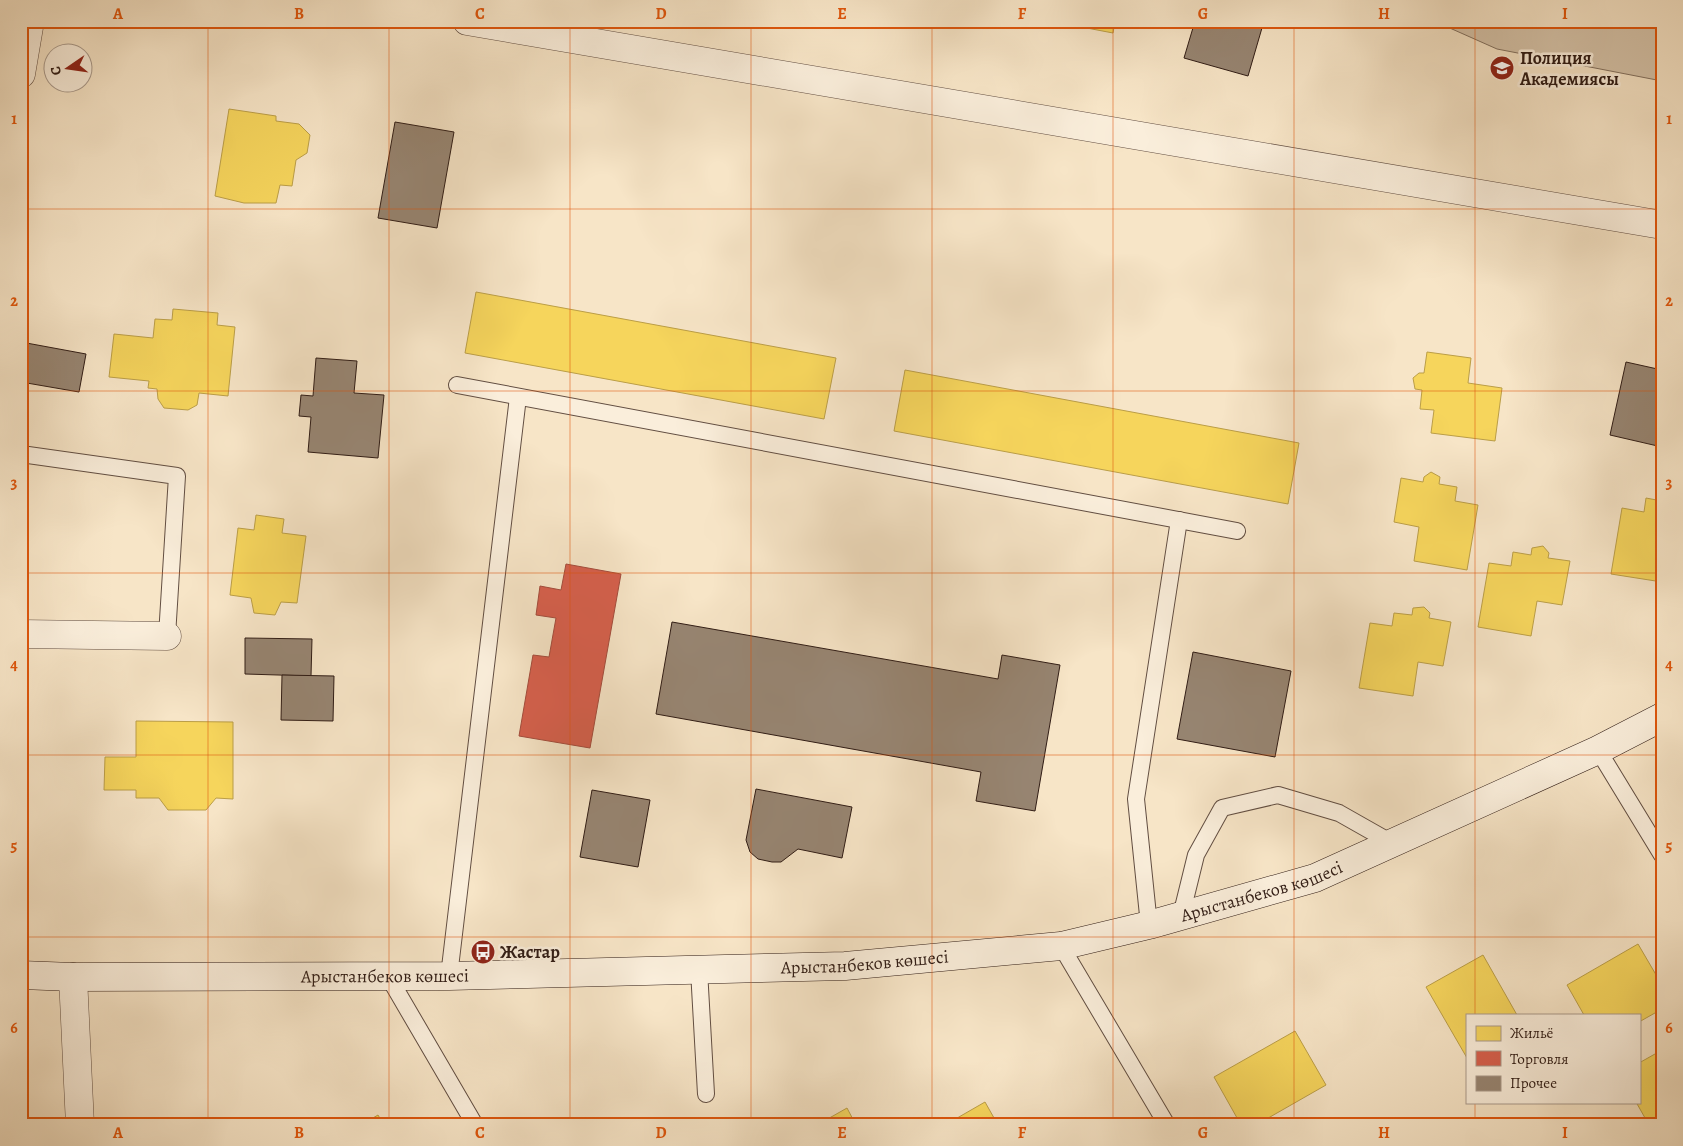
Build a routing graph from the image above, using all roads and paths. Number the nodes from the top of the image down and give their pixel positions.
1 (30, 21) edge
2 (467, 21) edge
3 (21, 74) edge
4 (1662, 225) edge
5 (457, 385) dead end
6 (518, 397) junction
7 (21, 454) edge
8 (1179, 520) junction
9 (1237, 531) dead end
10 (21, 634) edge
11 (167, 636) joint
12 (1662, 716) edge
13 (1598, 750) junction
14 (1392, 843) junction
15 (1662, 855) edge
16 (1181, 916) junction
17 (1149, 925) junction
18 (1061, 946) junction
19 (699, 970) junction
20 (21, 975) edge
21 (388, 976) junction
22 (449, 976) junction
23 (73, 977) junction
24 (706, 1094) dead end
25 (80, 1125) edge
26 (475, 1125) edge
27 (1167, 1125) edge

1 - 3 street
2 - 4 street
5 - 6 lane
6 - 8 lane
6 - 22 lane
7 - 11 lane
8 - 9 lane
8 - 17 lane
10 - 11 street
12 - 13 street, Арыстанбеков көшесі
13 - 14 street, Арыстанбеков көшесі
13 - 15 lane
14 - 16 street, Арыстанбеков көшесі
14 - 16 lane
16 - 17 street, Арыстанбеков көшесі
17 - 18 street, Арыстанбеков көшесі
18 - 19 street, Арыстанбеков көшесі
18 - 27 lane
19 - 22 street, Арыстанбеков көшесі
19 - 24 lane
20 - 23 street, Арыстанбеков көшесі
21 - 22 street, Арыстанбеков көшесі
21 - 23 street, Арыстанбеков көшесі
21 - 26 lane
23 - 25 street

